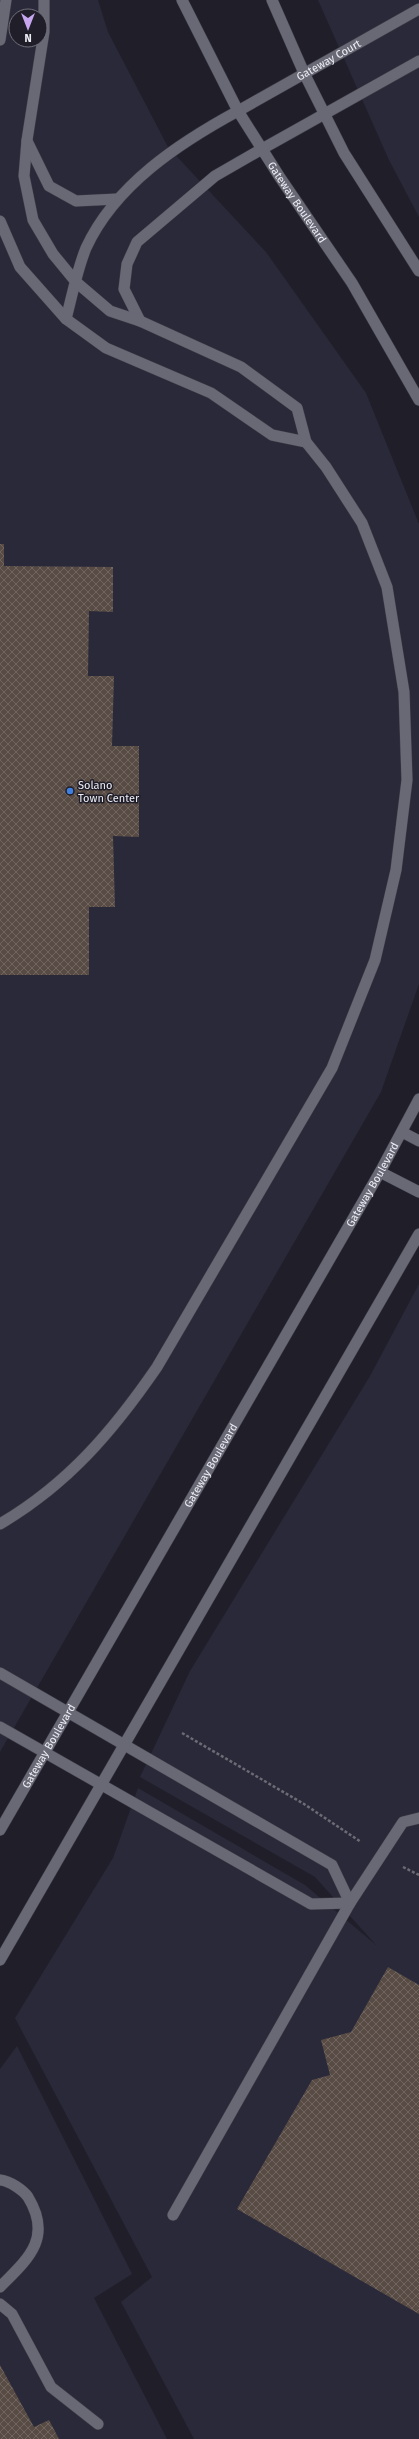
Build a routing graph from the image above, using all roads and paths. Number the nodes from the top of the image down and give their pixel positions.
1 (6, 0) edge
2 (44, 0) edge
3 (182, 0) edge
4 (272, 0) edge
5 (419, 9) edge
6 (0, 40) edge
7 (419, 61) edge
8 (304, 73) junction
9 (238, 111) junction
10 (325, 113) junction
11 (27, 140) junction
12 (262, 149) junction
13 (117, 199) junction
14 (0, 222) edge
15 (419, 271) edge
16 (76, 282) junction
17 (66, 319) junction
18 (140, 321) junction
19 (419, 400) edge
20 (306, 442) junction
21 (419, 1099) edge
22 (402, 1132) junction
23 (419, 1141) edge
24 (380, 1172) junction
25 (419, 1192) edge
26 (419, 1234) edge
27 (0, 1524) edge
28 (0, 1673) edge
29 (67, 1712) junction
30 (0, 1727) edge
31 (182, 1733) dead end
32 (125, 1746) junction
33 (45, 1752) junction
34 (102, 1785) junction
35 (419, 1818) edge
36 (0, 1830) edge
37 (381, 1854) junction
38 (419, 1875) edge
39 (350, 1903) junction
40 (0, 1960) edge
41 (0, 2180) edge
42 (173, 2215) dead end
43 (0, 2286) edge
44 (0, 2304) edge
45 (98, 2424) dead end

1 - 6 street
2 - 11 street
3 - 9 street, Gateway Boulevard
4 - 8 street
5 - 8 street, Gateway Court
7 - 10 street
8 - 9 street, Gateway Court
8 - 10 street
9 - 12 street, Gateway Boulevard
9 - 13 street, Gateway Court
10 - 12 street
10 - 15 street
11 - 13 street
11 - 16 street
12 - 18 street
12 - 19 street, Gateway Boulevard
13 - 16 street, Gateway Court
14 - 17 street
16 - 17 street, Gateway Court
16 - 18 street
17 - 20 street
18 - 20 street
20 - 27 street
21 - 22 street, Gateway Boulevard
22 - 23 street
22 - 24 street, Gateway Boulevard
24 - 25 street
24 - 29 street, Gateway Boulevard
26 - 32 street
28 - 29 street
29 - 32 street
29 - 33 street, Gateway Boulevard
30 - 33 street
31 - 37 path
32 - 34 street
32 - 39 street
33 - 34 street
33 - 36 street, Gateway Boulevard
34 - 39 street
34 - 40 street
35 - 37 street
37 - 38 path
37 - 39 street
39 - 42 street
41 - 43 street
44 - 45 street

